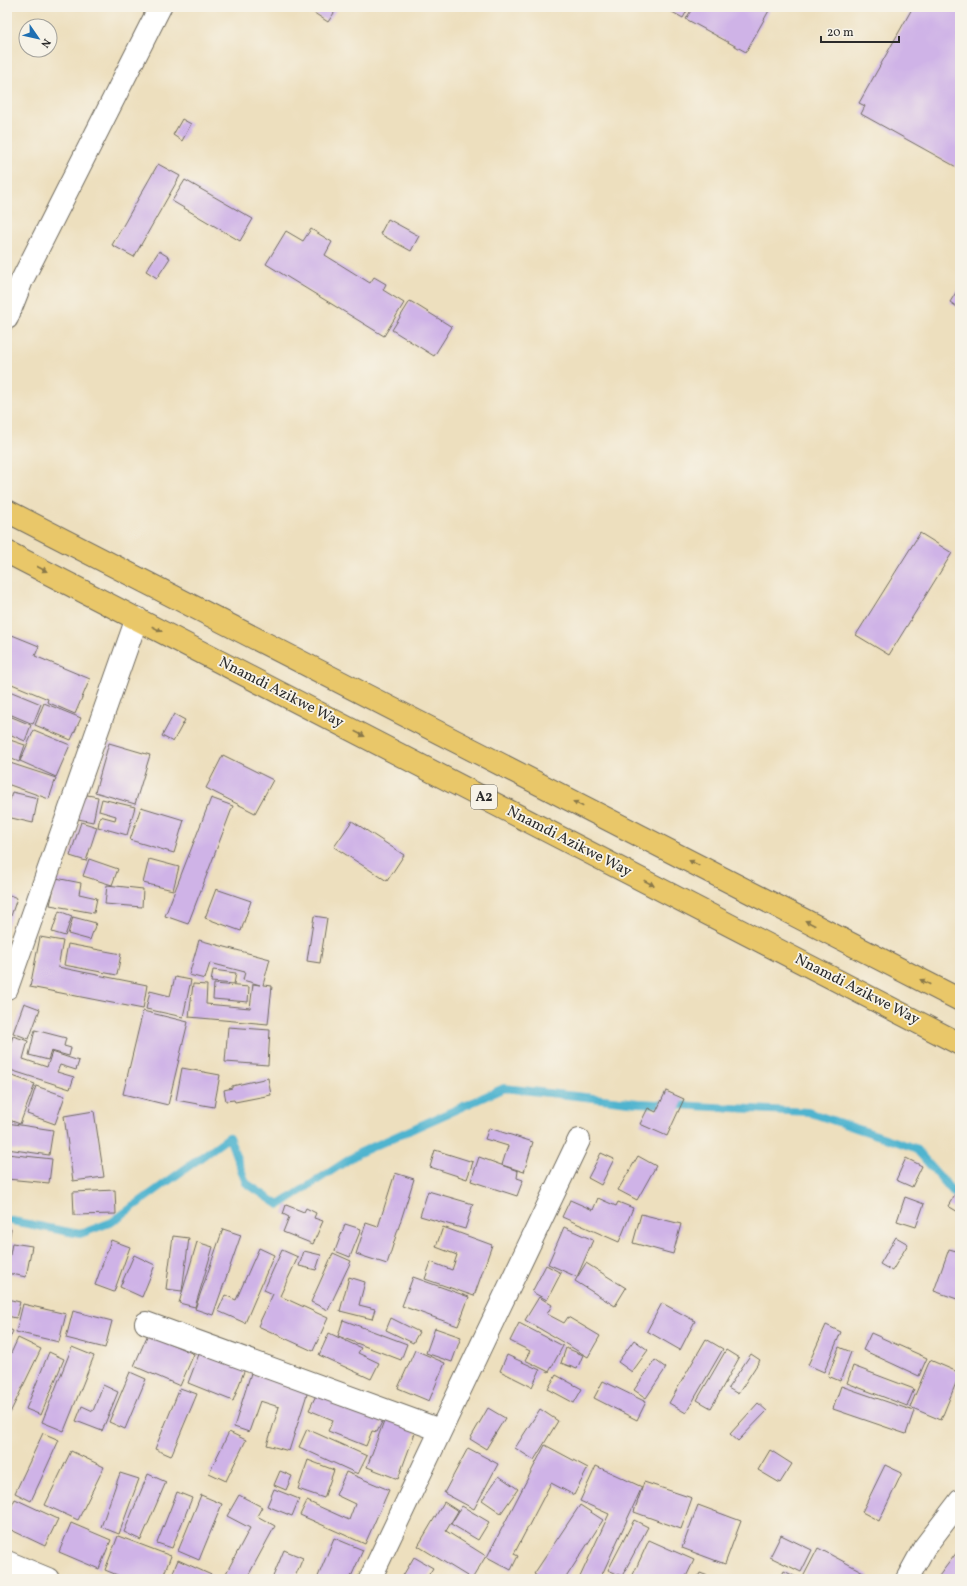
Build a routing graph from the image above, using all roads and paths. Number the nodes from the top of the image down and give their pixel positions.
1 (160, 7) edge
2 (7, 318) edge
3 (7, 510) edge
4 (7, 552) edge
5 (137, 618) junction
6 (7, 988) edge
7 (960, 1000) edge
8 (960, 1044) edge
9 (579, 1140) dead end
10 (146, 1323) dead end
11 (440, 1430) junction
12 (960, 1501) edge
13 (7, 1562) edge
14 (48, 1579) edge
15 (370, 1579) edge
16 (907, 1579) edge

1 - 2 street
7 -> 3 highway, A2
4 -> 5 highway, Nnamdi Azikwe Way / A2
5 - 6 street
5 -> 8 highway, Nnamdi Azikwe Way / A2
9 - 11 street
10 - 11 street
11 - 15 street
12 - 16 street
13 - 14 street

